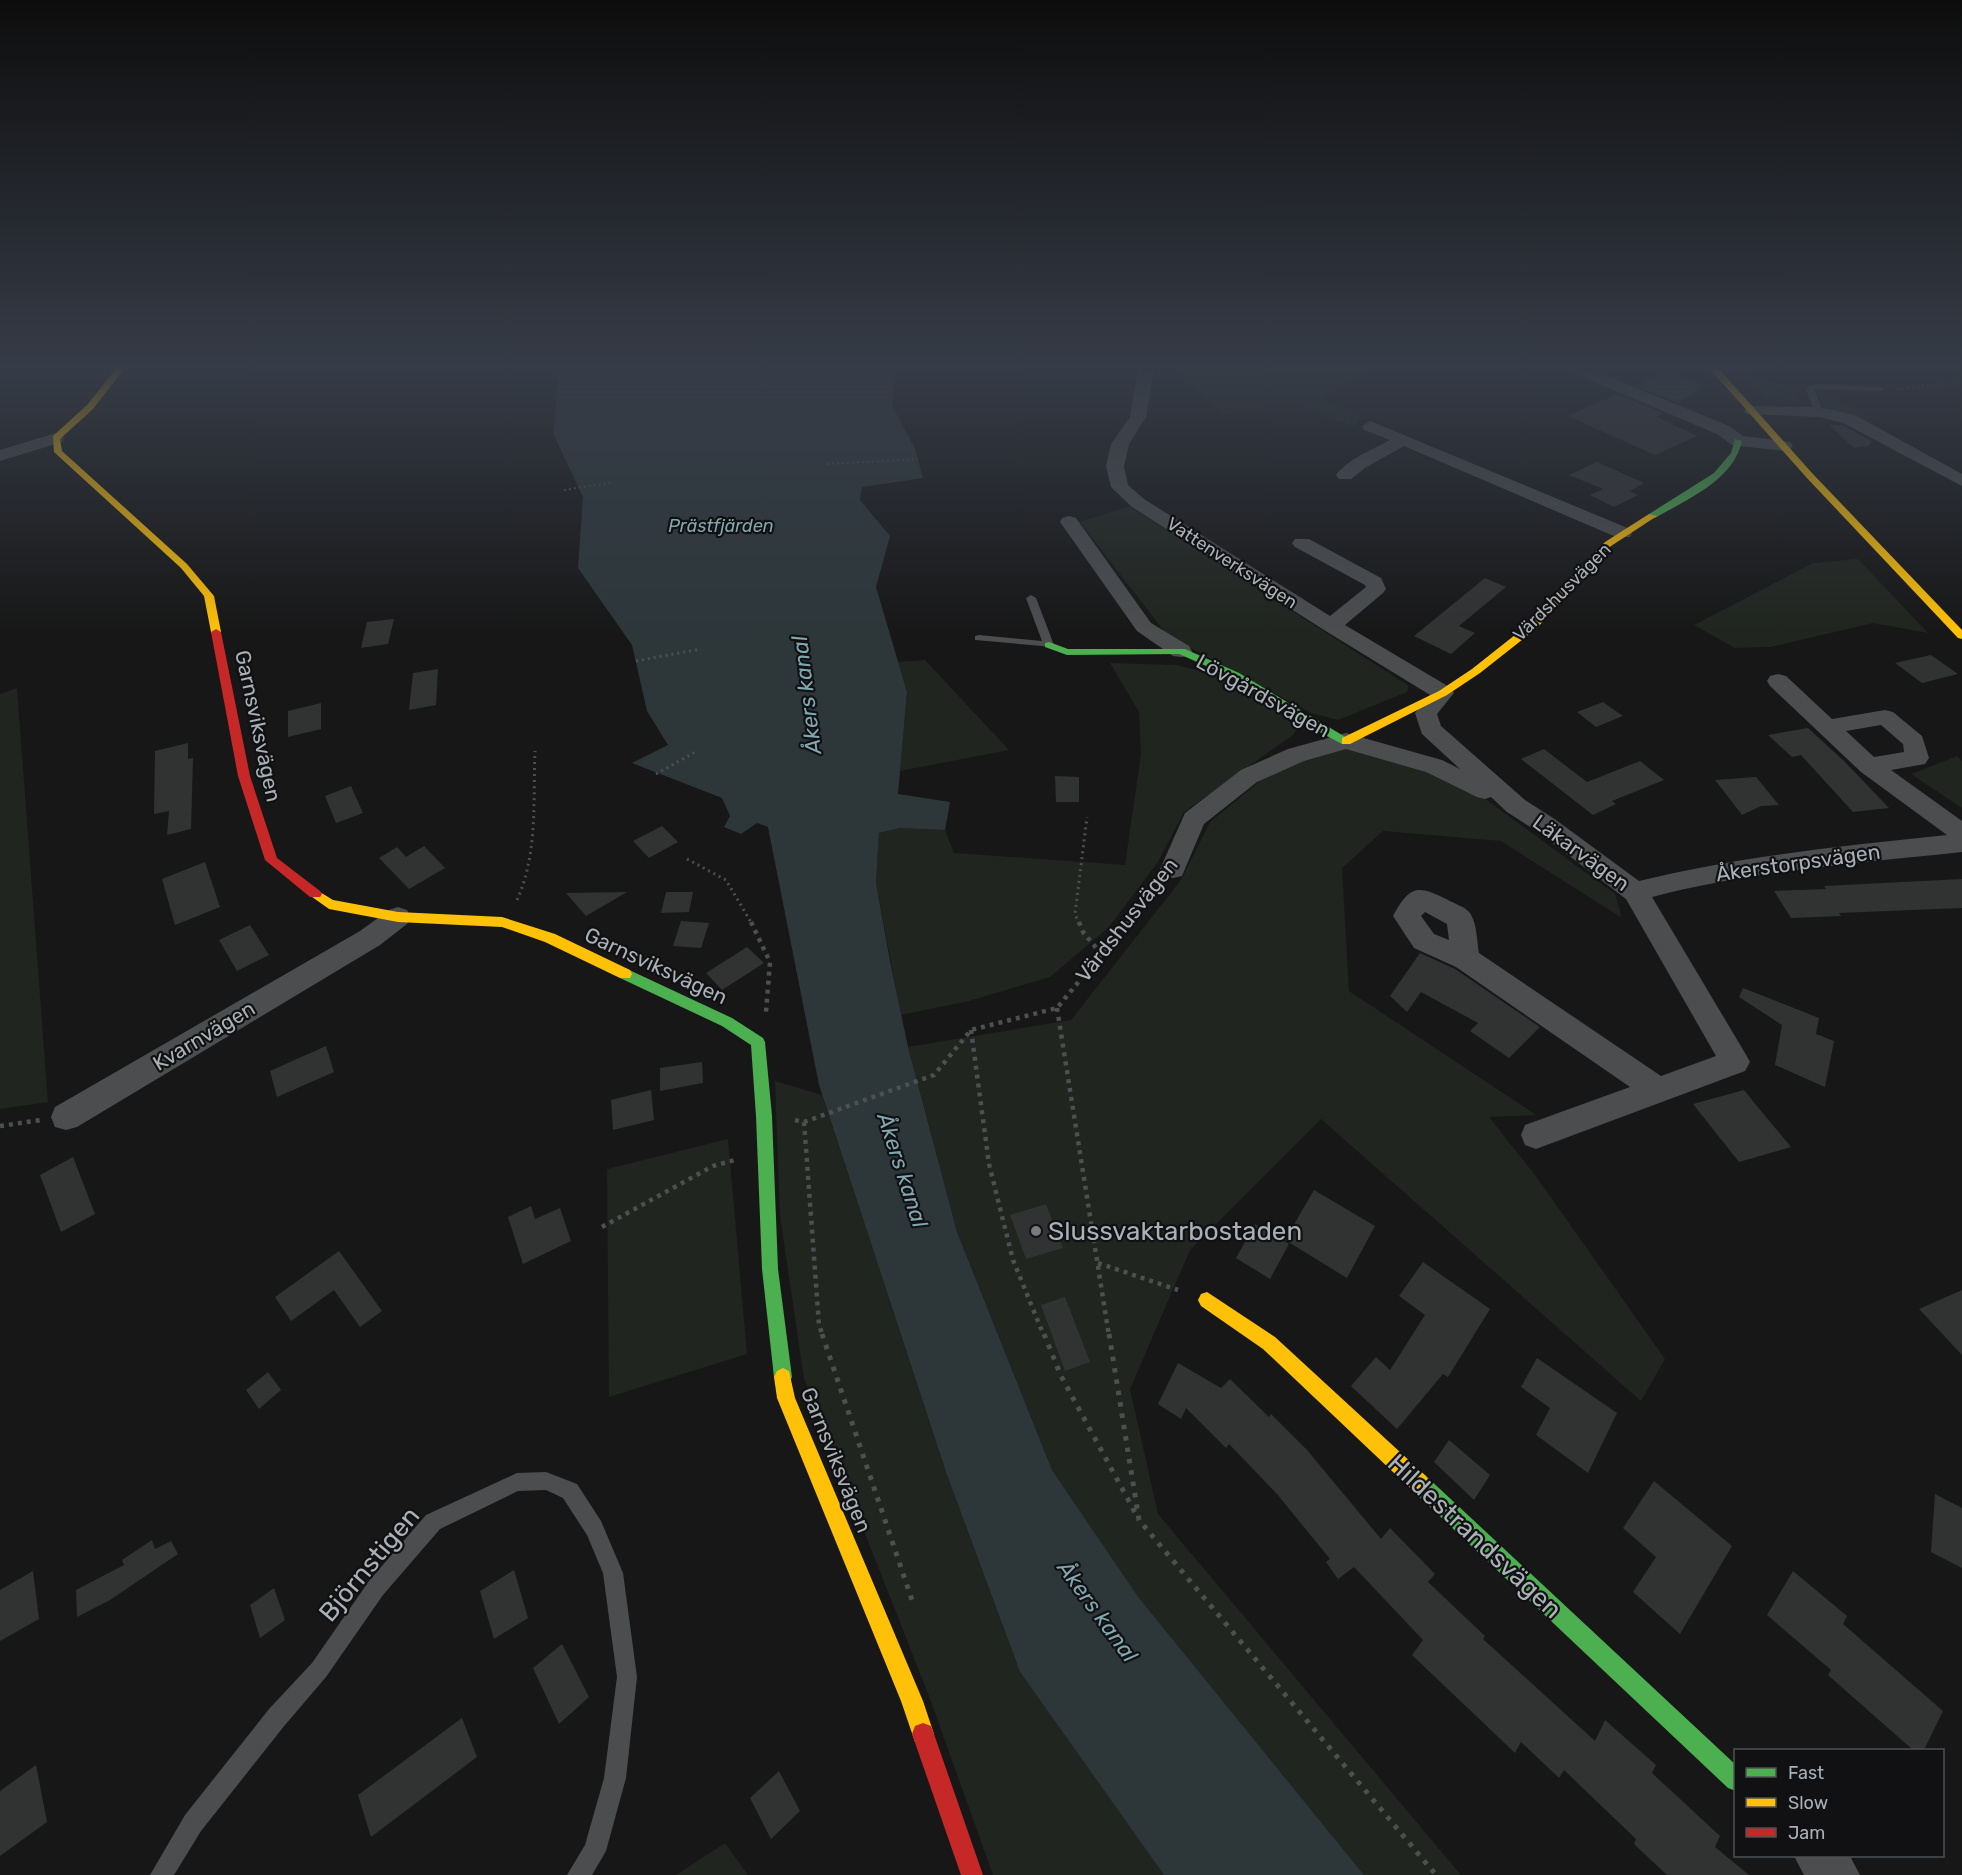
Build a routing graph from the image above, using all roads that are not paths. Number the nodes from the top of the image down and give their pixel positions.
1 (63, 456) edge
2 (1117, 456) edge
3 (1373, 456) edge
4 (1442, 456) edge
5 (1735, 456) edge
6 (1793, 456) edge
7 (1919, 456) edge
8 (1346, 475) dead end
9 (1962, 481) edge
10 (1069, 522) dead end
11 (1623, 533) junction
12 (1302, 543) dead end
13 (1031, 598) dead end
14 (1331, 626) junction
15 (1962, 636) edge
16 (979, 638) dead end
17 (1049, 645) junction
18 (1181, 651) junction
19 (1778, 681) dead end
20 (1443, 693) junction
21 (1827, 727) junction
22 (1346, 741) junction
23 (1869, 766) junction
24 (1516, 806) junction
25 (1962, 834) edge
26 (1962, 843) edge
27 (1173, 868) road end
28 (1635, 892) junction
29 (398, 917) junction
30 (1466, 959) dead end
31 (1658, 1090) junction
32 (66, 1117) road end
33 (1536, 1135) dead end
34 (1207, 1300) road end
35 (1734, 1778) edge
36 (1818, 1857) edge
37 (161, 1875) edge
38 (579, 1875) edge
39 (972, 1875) edge
40 (1838, 1875) edge

1 - 29 street, Garnsviksvägen
2 - 14 street, Vattenverksvägen
3 - 8 street
4 - 11 street, Värdshusvägen
5 - 11 street, Värdshusvägen
6 - 15 street
7 - 9 street
10 - 18 street, Lövgårdsvägen
11 - 20 street, Värdshusvägen
12 - 14 street
13 - 17 lane
14 - 20 street, Vattenverksvägen
16 - 17 lane
17 - 18 street, Lövgårdsvägen
18 - 22 street, Lövgårdsvägen
19 - 21 street
20 - 22 street, Värdshusvägen
20 - 24 street, Läkarvägen
21 - 23 street
21 - 23 street
22 - 24 street
22 - 27 street, Värdshusvägen
23 - 25 street
24 - 28 street, Läkarvägen
26 - 28 street, Åkerstorpsvägen
28 - 31 street, Läkarvägen
29 - 32 street, Kvarnvägen
29 - 39 street, Garnsviksvägen
30 - 31 street
31 - 33 street, Läkarvägen
34 - 35 street, Hildestrandsvägen
36 - 40 street
37 - 38 lane, Björnstigen

